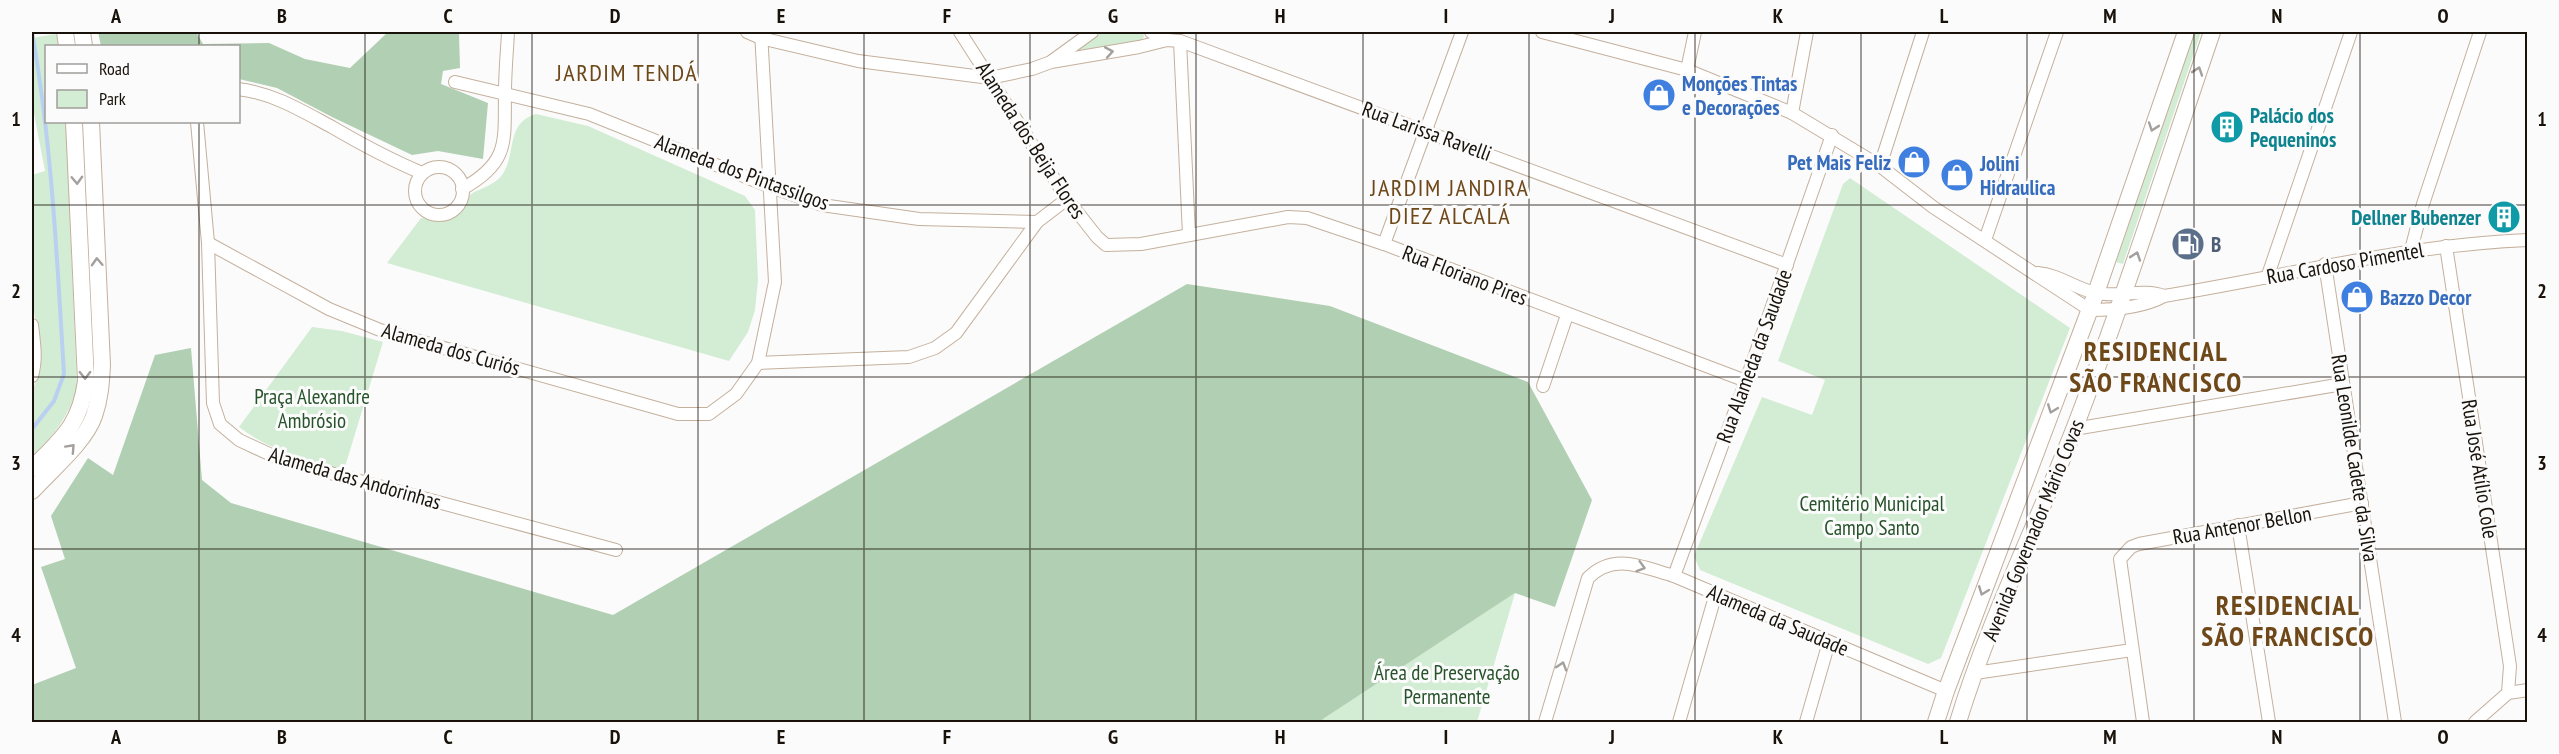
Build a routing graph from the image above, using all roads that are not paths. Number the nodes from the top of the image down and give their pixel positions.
1 (508, 32) edge
2 (747, 32) edge
3 (960, 32) edge
4 (1092, 32) edge
5 (1151, 32) edge
6 (1462, 32) edge
7 (1542, 32) edge
8 (1695, 32) edge
9 (1807, 32) edge
10 (1923, 32) edge
11 (2057, 32) edge
12 (2186, 32) edge
13 (2212, 32) edge
14 (2351, 32) edge
15 (2480, 32) edge
16 (761, 34) edge
17 (1173, 40) junction
18 (1051, 62) junction
19 (1687, 70) junction
20 (990, 78) junction
21 (455, 82) dead end
22 (240, 88) edge
23 (504, 92) junction
24 (1792, 113) junction
25 (74, 123) edge
26 (91, 123) edge
27 (197, 123) edge
28 (1425, 131) junction
29 (1832, 135) junction
30 (1880, 166) junction
31 (422, 173) junction
32 (771, 187) junction
33 (462, 189) junction
34 (1067, 199) junction
35 (1037, 222) junction
36 (1189, 235) junction
37 (1985, 240) junction
38 (2528, 240) edge
39 (208, 243) junction
40 (1106, 244) joint
41 (1384, 244) junction
42 (2446, 246) junction
43 (2411, 250) junction
44 (2325, 264) junction
45 (1787, 265) junction
46 (2034, 273) junction
47 (2267, 278) junction
48 (2096, 293) junction
49 (2123, 293) junction
50 (2164, 296) junction
51 (2090, 310) junction
52 (2119, 310) junction
53 (1567, 315) junction
54 (32, 325) edge
55 (758, 363) junction
56 (32, 376) edge
57 (1746, 381) junction
58 (2343, 384) junction
59 (1543, 386) dead end
60 (2074, 429) junction
61 (32, 469) edge
62 (32, 491) edge
63 (2362, 503) junction
64 (2238, 525) junction
65 (616, 550) dead end
66 (1674, 576) junction
67 (1716, 593) junction
68 (1829, 642) junction
69 (2132, 650) junction
70 (1975, 673) junction
71 (2528, 690) edge
72 (1946, 691) junction
73 (2508, 693) junction
74 (1545, 723) edge
75 (1679, 723) edge
76 (1806, 723) edge
77 (1936, 723) edge
78 (1958, 723) edge
79 (2143, 723) edge
80 (2269, 723) edge
81 (2395, 723) edge
82 (2475, 723) edge

1 - 23 street
2 - 16 street
3 - 20 street, Alameda dos Beija Flores
4 - 18 street
5 - 17 street, Rua Larissa Ravelli
6 - 28 street
7 - 19 street, Rua Cardoso Pimentel
8 - 19 street
9 - 24 street
10 - 30 street
11 - 37 street
12 -> 48 main road, Avenida Governador Mário Covas
49 -> 13 main road, Avenida Governador Mário Covas
14 - 47 street
15 - 43 street
16 - 20 street
16 - 32 street
18 -> 17 street
17 - 28 street, Rua Larissa Ravelli
17 - 36 street
18 - 20 street
19 - 24 street, Rua Cardoso Pimentel
20 - 34 street, Alameda dos Beija Flores
21 - 23 street, Alameda dos Pintassilgos
22 - 31 street
23 - 32 street, Alameda dos Pintassilgos
23 - 33 street
24 - 29 street, Rua Cardoso Pimentel
25 -> 61 main road
62 -> 26 main road
27 - 39 street, Alameda das Andorinhas
28 - 41 street
28 - 45 street, Rua Larissa Ravelli
29 - 30 street, Rua Cardoso Pimentel
29 - 45 street, Rua Alameda da Saudade
30 - 37 street, Rua Cardoso Pimentel
31 - 33 street
31 - 33 street
32 - 35 street, Alameda dos Pintassilgos
32 - 55 street
34 - 35 street
34 - 40 street, Alameda dos Beija Flores
35 - 55 street
36 - 40 street, Rua Floriano Pires
36 - 41 street, Rua Floriano Pires
37 - 46 street, Rua Cardoso Pimentel
38 - 42 street, Rua Cardoso Pimentel
39 - 55 street, Alameda dos Curiós
39 - 65 street, Alameda das Andorinhas
41 - 53 street, Rua Floriano Pires
42 - 43 street, Rua Cardoso Pimentel
42 - 73 street, Rua José Atílio Cole
43 - 44 street, Rua Cardoso Pimentel
44 - 47 street, Rua Cardoso Pimentel
44 - 58 street, Rua Leonilde Cadete da Silva
45 - 57 street, Rua Alameda da Saudade
46 - 48 street, Rua Cardoso Pimentel
46 - 51 street, Rua Cardoso Pimentel
47 - 50 street, Rua Cardoso Pimentel
48 - 49 street, Rua Cardoso Pimentel
48 - 51 main road, Avenida Governador Mário Covas
49 - 50 street, Rua Cardoso Pimentel
49 - 52 main road, Avenida Governador Mário Covas
50 - 52 street, Rua Cardoso Pimentel
51 - 52 street, Rua Cardoso Pimentel
51 -> 72 main road, Avenida Governador Mário Covas
52 - 60 main road, Avenida Governador Mário Covas
53 - 57 street, Rua Floriano Pires
53 - 59 street
54 - 56 street
57 - 66 street, Rua Alameda da Saudade
58 - 60 street
58 - 63 street, Rua Leonilde Cadete da Silva
60 - 70 main road, Avenida Governador Mário Covas
63 - 64 street, Rua Antenor Bellon
63 - 81 street, Rua Leonilde Cadete da Silva
64 - 69 street, Rua Antenor Bellon
64 - 80 street
66 - 67 street, Alameda da Saudade
74 -> 66 street, Alameda da Saudade
67 - 68 street, Alameda da Saudade
67 - 75 street
68 - 72 street, Alameda da Saudade
68 - 76 street
69 - 70 street
69 - 79 street
70 - 78 main road, Avenida Governador Mário Covas
71 - 73 street
72 - 77 main road, Avenida Governador Mário Covas
73 - 82 street

